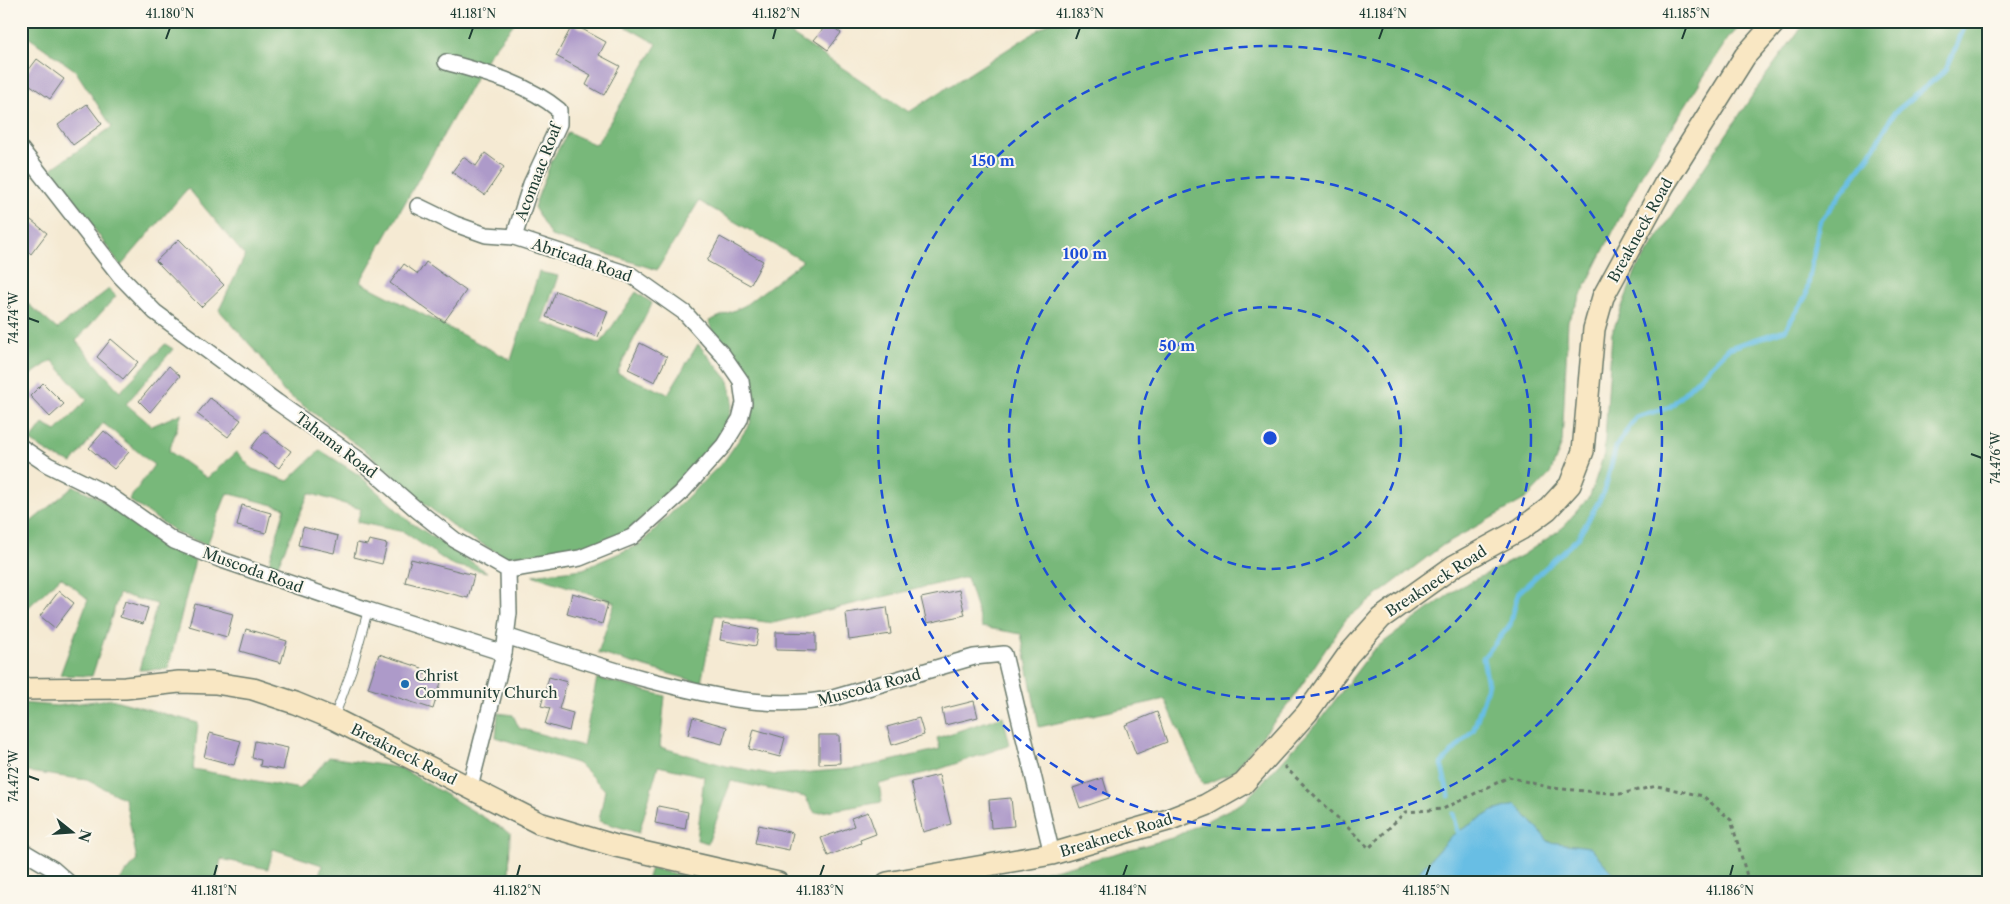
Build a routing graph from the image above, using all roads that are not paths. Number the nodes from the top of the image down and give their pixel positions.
1 (1776, 21) edge
2 (446, 62) dead end
3 (21, 149) edge
4 (418, 206) dead end
5 (514, 237) junction
6 (21, 447) edge
7 (508, 570) junction
8 (368, 610) junction
9 (506, 636) junction
10 (504, 654) junction
11 (21, 689) edge
12 (334, 719) junction
13 (470, 787) junction
14 (21, 850) edge
15 (1052, 854) junction
16 (770, 882) edge
17 (69, 883) edge
18 (887, 883) edge

1 - 15 street, Breakneck Road
2 - 5 street, Acomaac Roaf
3 - 7 street, Tahama Road
4 - 5 street, Abricada Road
5 - 7 street, Abricada Road
6 - 8 street, Muscoda Road
7 - 9 street
8 - 10 street, Muscoda Road
8 - 12 lane
9 - 10 street
9 - 15 street, Muscoda Road
10 - 13 street
11 - 12 street, Breakneck Road
12 - 13 street, Breakneck Road
13 - 16 street, Breakneck Road
14 - 17 street
15 - 18 street, Breakneck Road

